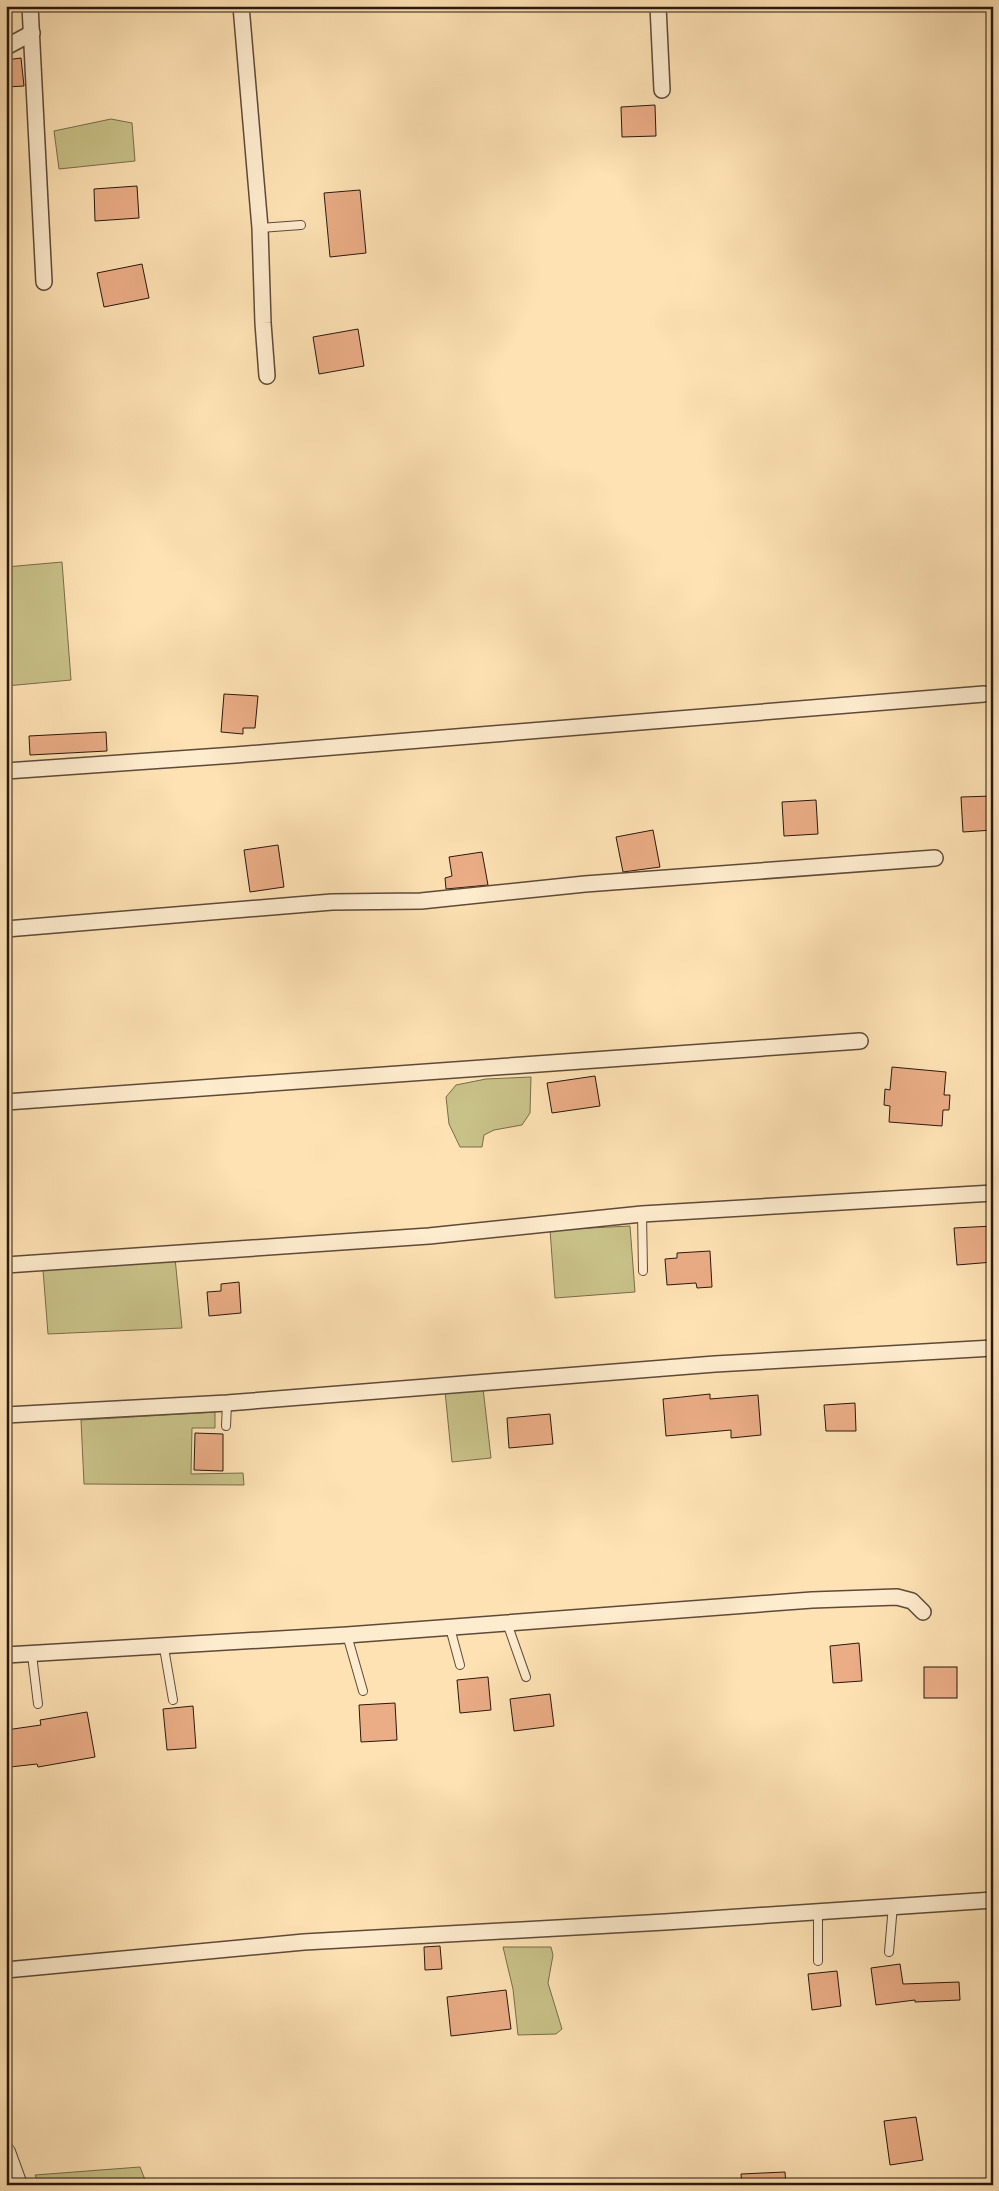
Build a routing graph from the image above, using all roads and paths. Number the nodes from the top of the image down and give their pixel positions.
1 (30, 6) edge
2 (241, 6) edge
3 (658, 6) edge
4 (32, 33) junction
5 (6, 47) edge
6 (662, 90) dead end
7 (301, 225) dead end
8 (260, 228) junction
9 (44, 282) dead end
10 (267, 376) dead end
11 (984, 694) dead end
12 (6, 770) edge
13 (935, 858) dead end
14 (6, 929) edge
15 (860, 1042) dead end
16 (6, 1102) edge
17 (993, 1193) edge
18 (642, 1214) junction
19 (6, 1265) edge
20 (643, 1271) dead end
21 (993, 1348) edge
22 (227, 1403) junction
23 (6, 1415) edge
24 (226, 1426) dead end
25 (924, 1612) dead end
26 (507, 1623) junction
27 (450, 1628) junction
28 (347, 1635) junction
29 (164, 1648) junction
30 (6, 1655) edge
31 (32, 1655) junction
32 (460, 1666) dead end
33 (526, 1678) dead end
34 (363, 1691) dead end
35 (173, 1700) dead end
36 (38, 1704) dead end
37 (993, 1900) edge
38 (893, 1905) junction
39 (818, 1910) junction
40 (889, 1952) dead end
41 (818, 1961) dead end
42 (6, 1970) edge
43 (6, 2152) edge
44 (18, 2185) edge

1 - 4 street
2 - 8 street
3 - 6 street
4 - 5 street
4 - 9 street
7 - 8 lane
8 - 10 street
11 - 12 street
13 - 14 street
15 - 16 street
17 - 18 street
18 - 19 street
18 - 20 lane
21 - 22 street
22 - 23 street
22 - 24 lane
25 - 26 street
26 - 27 street
26 - 33 lane
27 - 28 street
27 - 32 lane
28 - 29 street
28 - 34 lane
29 - 31 street
29 - 35 lane
30 - 31 street
31 - 36 lane
37 - 38 street
38 - 39 street
38 - 40 lane
39 - 41 lane
39 - 42 street
43 - 44 street

